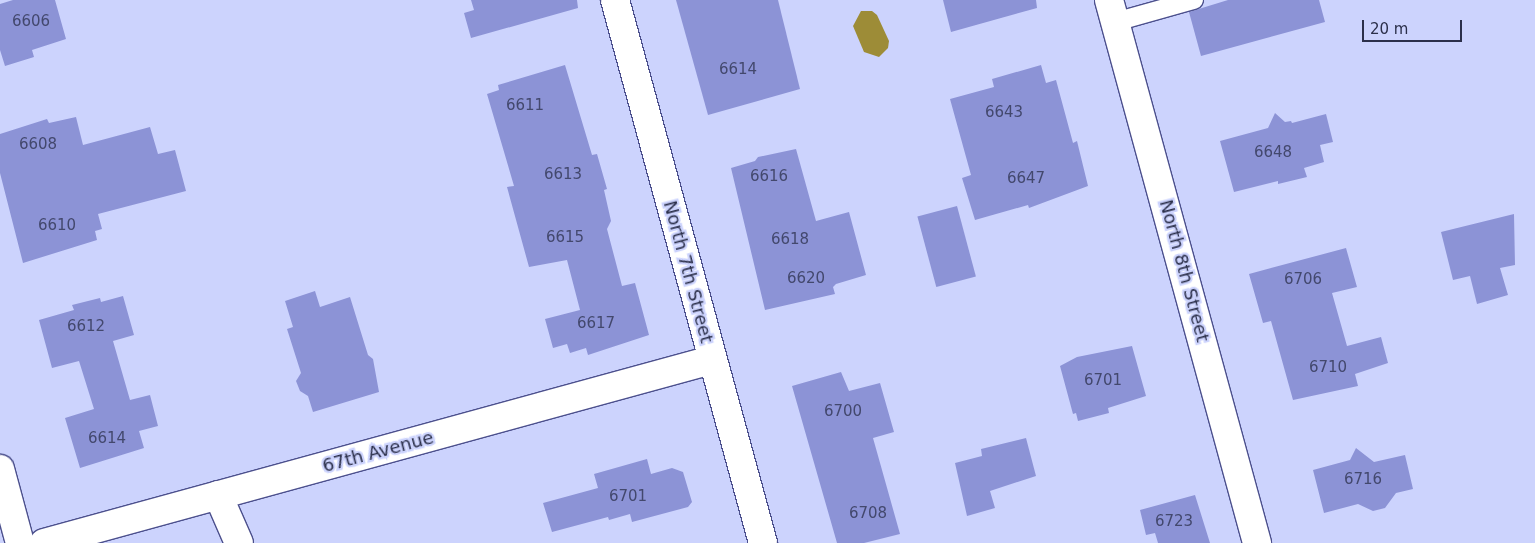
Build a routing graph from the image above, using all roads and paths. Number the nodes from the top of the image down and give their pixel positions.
1 (614, 0) edge
2 (1194, 0) edge
3 (1112, 11) edge
4 (711, 360) junction
5 (0, 469) edge
6 (218, 496) junction
7 (20, 543) edge
8 (44, 543) edge
9 (240, 543) edge
10 (763, 543) edge
11 (1257, 543) edge

1 - 4 street, North 7th Street
2 - 3 lane
3 - 11 street, North 8th Street
4 - 6 street, 67th Avenue
4 - 10 street, North 7th Street
5 - 7 street
6 - 8 street, 67th Avenue
6 - 9 street

